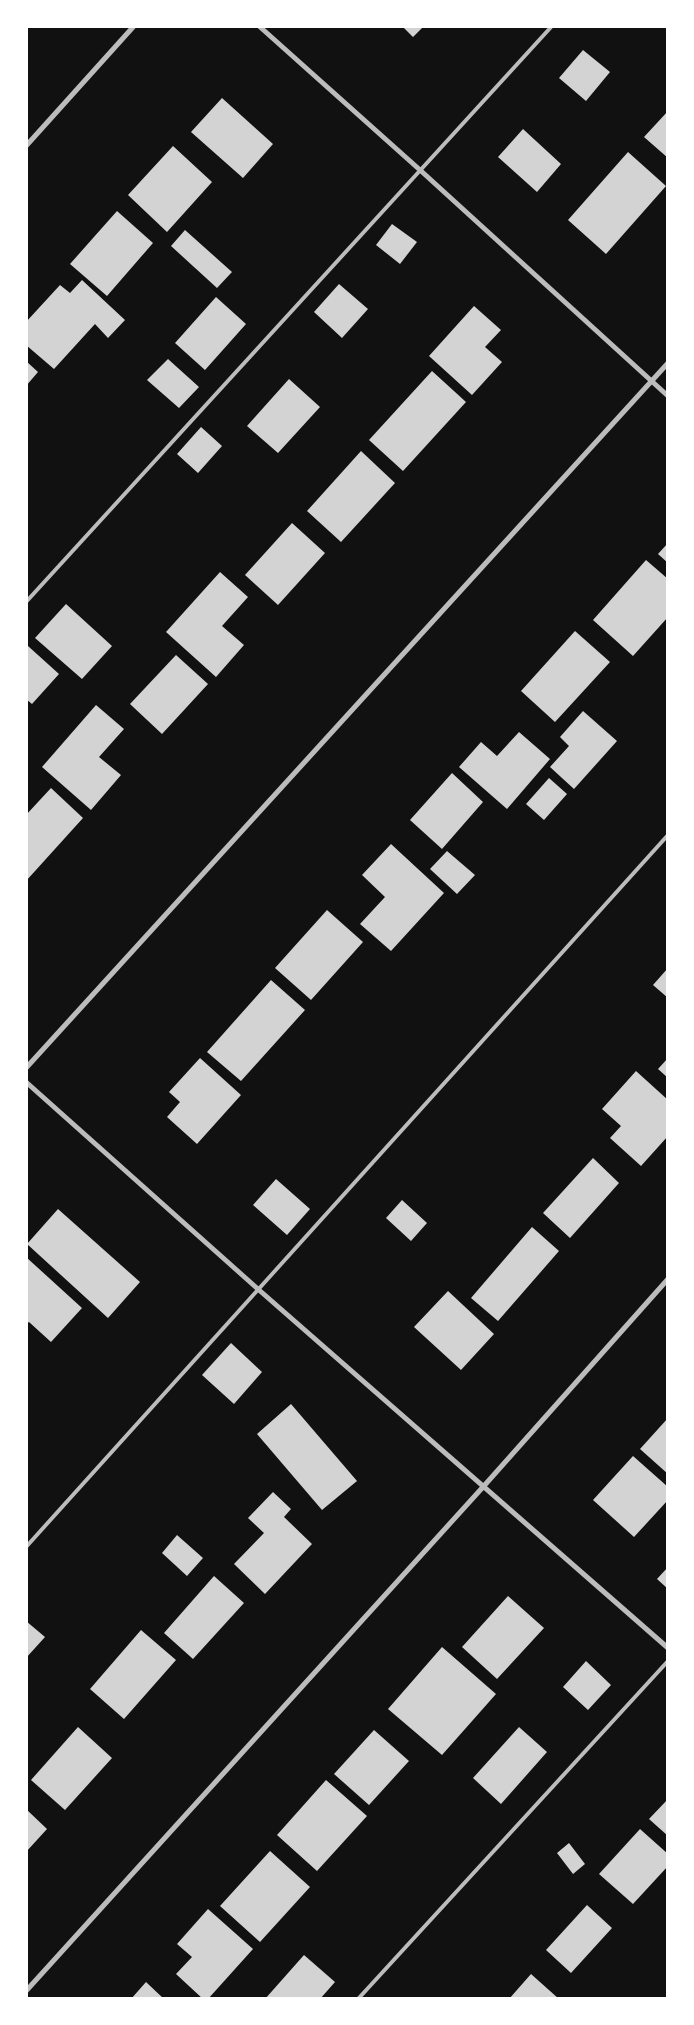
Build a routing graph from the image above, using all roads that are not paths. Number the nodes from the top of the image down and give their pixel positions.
1 (134, 26) edge
2 (260, 26) edge
3 (552, 26) edge
4 (26, 146) edge
5 (420, 170) junction
6 (668, 363) edge
7 (652, 381) junction
8 (668, 396) edge
9 (26, 602) edge
10 (668, 835) edge
11 (26, 1068) edge
12 (26, 1082) edge
13 (668, 1280) edge
14 (259, 1290) junction
15 (483, 1487) junction
16 (26, 1547) edge
17 (668, 1648) edge
18 (668, 1661) edge
19 (26, 1991) edge
20 (358, 1999) edge

1 - 4 street
2 - 5 street
3 - 5 lane
5 - 7 street
5 - 9 lane
6 - 7 street
7 - 8 street
7 - 11 street
10 - 14 lane
12 - 14 street
13 - 15 street
14 - 15 street
14 - 16 lane
15 - 17 street
15 - 19 street
18 - 20 lane

